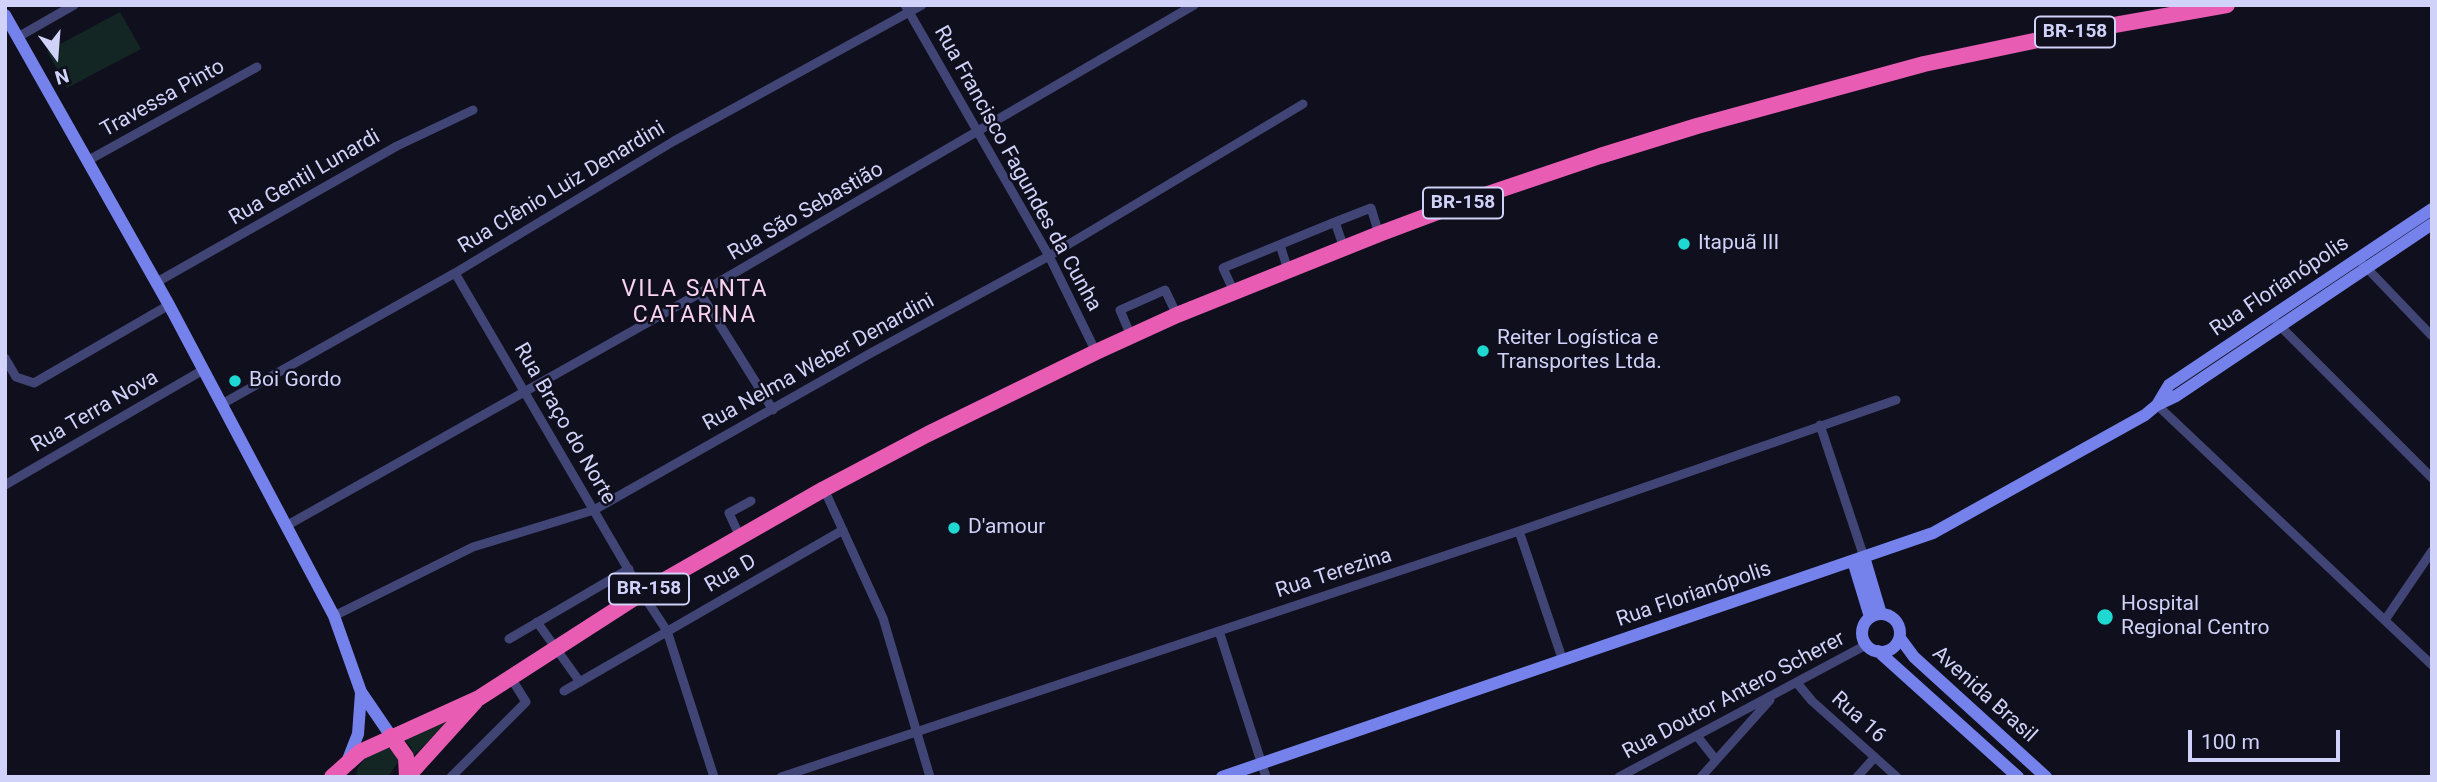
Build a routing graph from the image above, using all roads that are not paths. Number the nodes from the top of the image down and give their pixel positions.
1 (74, 5) edge
2 (922, 5) edge
3 (1195, 5) edge
4 (2227, 5) edge
5 (908, 9) edge
6 (5, 15) edge
7 (18, 37) junction
8 (257, 67) dead end
9 (1303, 104) dead end
10 (473, 110) dead end
11 (978, 132) junction
12 (86, 161) junction
13 (2432, 209) edge
14 (1335, 222) junction
15 (2432, 224) edge
16 (1379, 234) junction
17 (1280, 244) junction
18 (1344, 248) junction
19 (1049, 256) junction
20 (2362, 263) junction
21 (1288, 270) junction
22 (455, 273) junction
23 (157, 282) junction
24 (1234, 292) junction
25 (700, 293) junction
26 (169, 305) junction
27 (1177, 315) junction
28 (2276, 321) junction
29 (1131, 336) junction
30 (2432, 336) edge
31 (1096, 352) junction
32 (5, 358) edge
33 (203, 370) junction
34 (524, 391) junction
35 (1896, 400) dead end
36 (222, 404) junction
37 (2157, 405) junction
38 (773, 410) junction
39 (1820, 425) junction
40 (2432, 478) edge
41 (5, 485) edge
42 (824, 489) junction
43 (751, 501) dead end
44 (594, 510) junction
45 (286, 526) junction
46 (843, 530) junction
47 (1519, 531) junction
48 (740, 537) junction
49 (2432, 551) edge
50 (1859, 559) junction
51 (629, 569) junction
52 (642, 593) junction
53 (1876, 615) junction
54 (334, 616) junction
55 (2385, 620) junction
56 (537, 622) junction
57 (667, 631) junction
58 (1219, 631) junction
59 (1900, 638) junction
60 (509, 639) dead end
61 (1872, 648) junction
62 (556, 649) junction
63 (1563, 661) junction
64 (2432, 665) edge
65 (511, 678) junction
66 (580, 682) junction
67 (1797, 683) junction
68 (564, 691) dead end
69 (361, 692) junction
70 (1774, 696) junction
71 (479, 698) junction
72 (916, 732) junction
73 (391, 736) junction
74 (1697, 736) junction
75 (1875, 757) junction
76 (1716, 760) junction
77 (1262, 764) junction
78 (347, 769) edge
79 (2015, 776) edge
80 (332, 777) edge
81 (407, 777) edge
82 (451, 777) edge
83 (715, 777) edge
84 (781, 777) edge
85 (930, 777) edge
86 (1222, 777) edge
87 (1266, 777) edge
88 (1619, 777) edge
89 (1701, 777) edge
90 (1857, 777) edge
91 (1897, 777) edge
92 (2046, 777) edge

1 - 7 street
2 - 5 street, Rua Clênio Luiz Denardini
3 - 11 street, Rua São Sebastião
4 - 16 highway, BR-158
5 - 11 street, Rua Francisco Fagundes da Cunha
5 - 22 street, Rua Clênio Luiz Denardini
6 - 7 street
7 - 12 street
8 - 12 street, Travessa Pinto
9 - 19 street, Rua Nelma Weber Denardini
10 - 23 street, Rua Gentil Lunardi
11 - 19 street, Rua Francisco Fagundes da Cunha
11 - 25 street, Rua São Sebastião
12 - 23 street
13 - 20 street, Rua Florianópolis
14 - 16 street
14 - 17 street
14 - 18 street
15 - 20 street, Rua Florianópolis
16 - 18 highway, BR-158
17 - 21 street
17 - 24 street
18 - 21 highway, BR-158
19 - 31 street, Rua Francisco Fagundes da Cunha
19 - 38 street, Rua Nelma Weber Denardini
20 - 28 street, Rua Florianópolis
20 - 30 street
21 - 24 highway, BR-158
22 - 34 street, Rua Braço do Norte
22 - 36 street, Rua Clênio Luiz Denardini
23 - 26 street
24 - 27 highway, BR-158
25 - 34 street, Rua São Sebastião
25 - 38 street
26 - 32 street
26 - 33 street
27 - 29 highway, BR-158
27 - 29 street
28 - 37 street, Rua Florianópolis
28 - 40 street
29 - 31 highway, BR-158
31 - 42 highway, BR-158
33 - 36 street
33 - 41 street, Rua Terra Nova
34 - 44 street, Rua Braço do Norte
34 - 45 street, Rua São Sebastião
35 - 39 street, Rua Terezina
36 - 45 street
37 - 50 street, Rua Florianópolis
37 - 55 street
38 - 44 street, Rua Nelma Weber Denardini
39 - 47 street, Rua Terezina
39 - 50 street
42 - 46 street
42 - 48 highway, BR-158
43 - 48 street
44 - 51 street, Rua Braço do Norte
44 - 54 street, Rua Nelma Weber Denardini
45 - 54 street
46 - 57 street, Rua D
46 - 72 street
47 - 58 street, Rua Terezina
47 - 63 street
48 - 52 highway, BR-158
49 - 55 street
50 - 53 street, Avenida Brasil
50 - 63 street, Rua Florianópolis
51 - 52 street, Rua Braço do Norte
51 - 56 street
52 - 57 street, Rua Braço do Norte
52 - 62 highway, BR-158
53 - 59 street, Avenida Brasil
53 - 61 street, Avenida Brasil
54 - 69 street
55 - 64 street
56 - 60 street
56 - 62 street
57 - 66 street, Rua D
57 - 83 street, Rua Braço do Norte
58 - 72 street, Rua Terezina
58 - 77 street
59 - 61 street
59 - 92 street, Avenida Brasil
61 - 67 street, Rua Doutor Antero Scherer
61 - 79 street, Avenida Brasil
62 - 65 highway, BR-158
62 - 66 street
63 - 77 street, Rua Florianópolis
65 - 71 highway, BR-158
65 - 82 street
66 - 68 street, Rua D
67 - 70 street, Rua Doutor Antero Scherer
67 - 75 street, Rua 16
69 - 73 street
69 - 78 street
70 - 74 street, Rua Doutor Antero Scherer
70 - 76 street
71 - 73 highway, BR-158
71 - 81 highway, BR-158
72 - 84 street, Rua Terezina
72 - 85 street
73 - 78 highway, BR-158
73 - 81 highway
74 - 76 street
74 - 88 street, Rua Doutor Antero Scherer
75 - 90 street
75 - 91 street, Rua 16
76 - 89 street
77 - 86 street, Rua Florianópolis
77 - 87 street
78 - 80 highway, BR-158

